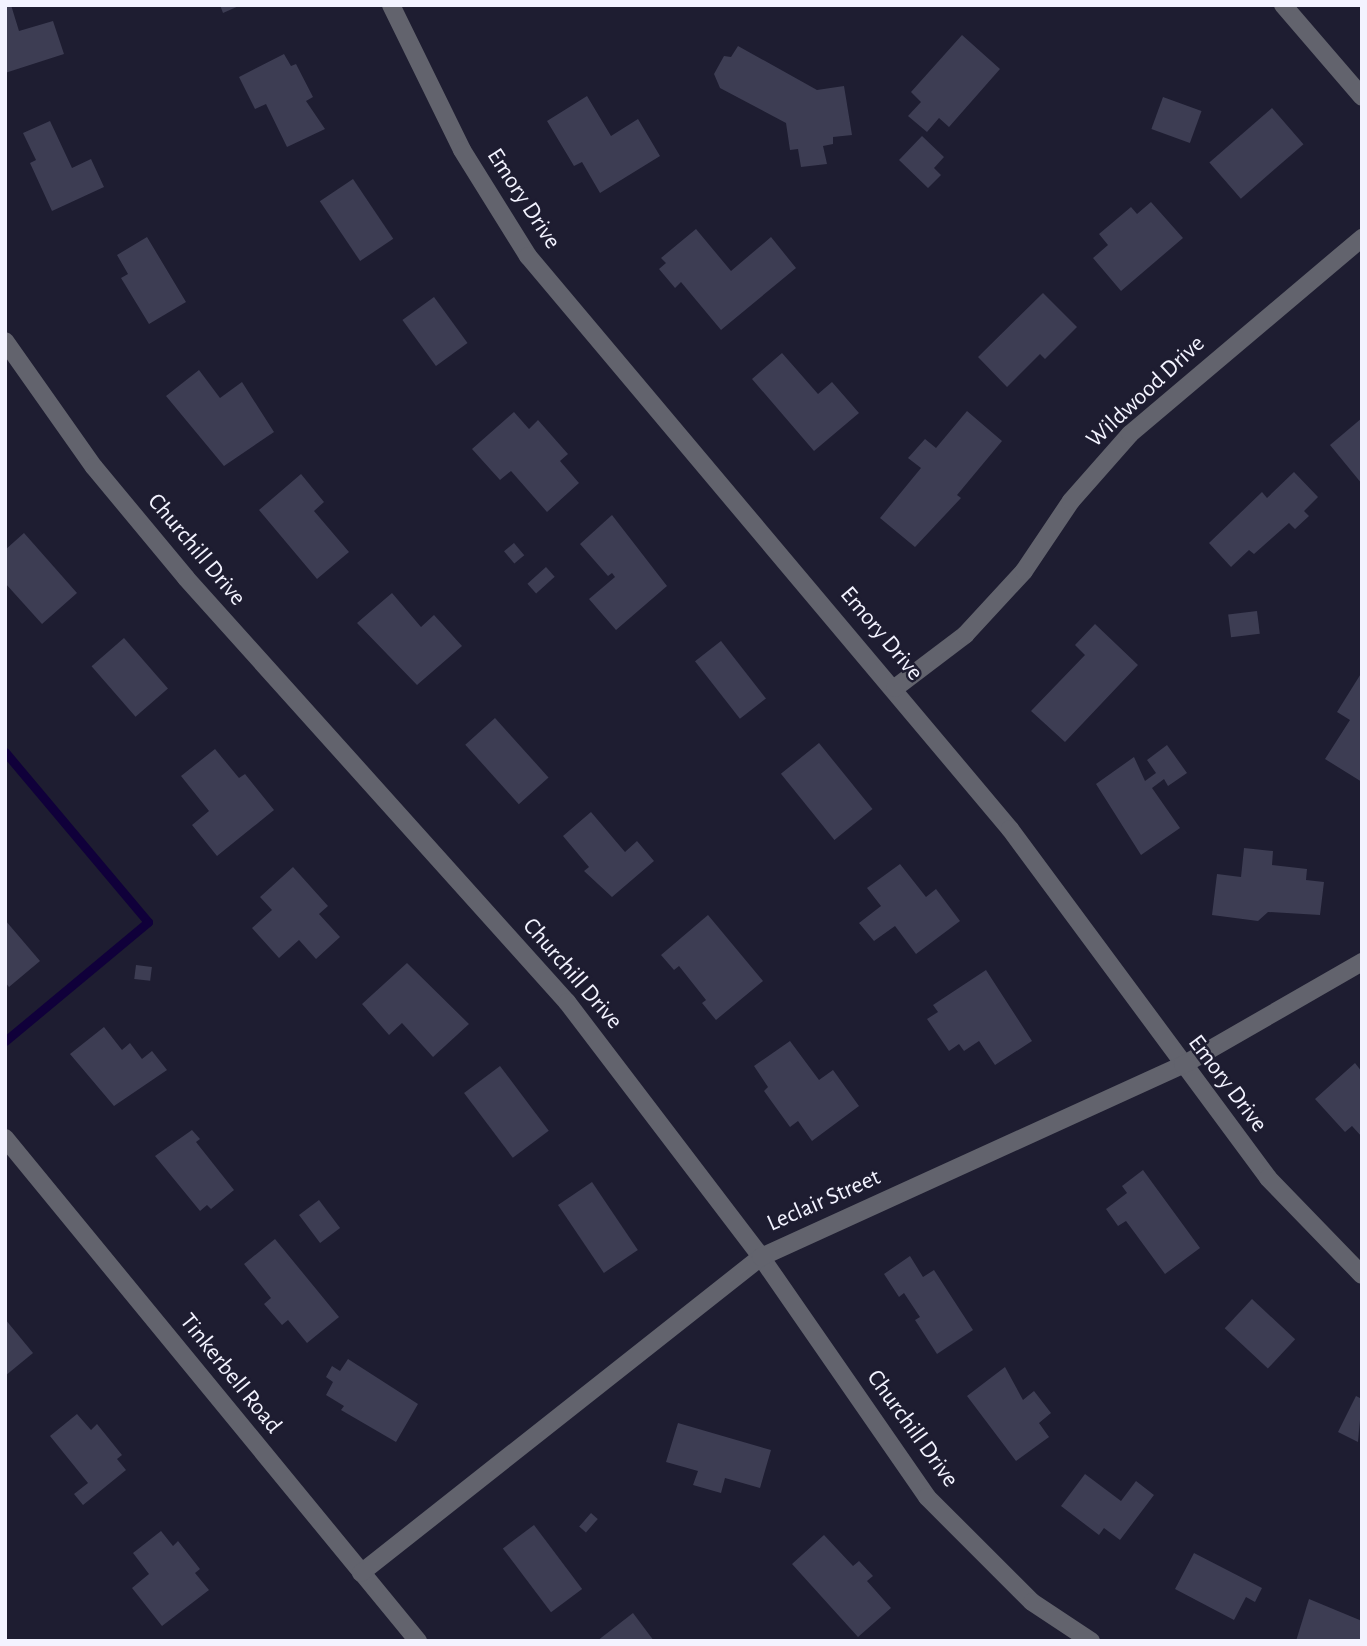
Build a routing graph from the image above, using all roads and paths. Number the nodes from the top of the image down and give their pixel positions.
1 (391, 5) edge
2 (1283, 5) edge
3 (1362, 97) edge
4 (1362, 238) edge
5 (5, 341) edge
6 (895, 688) junction
7 (1362, 962) edge
8 (1182, 1065) junction
9 (5, 1138) edge
10 (761, 1257) junction
11 (1362, 1275) edge
12 (361, 1573) junction
13 (418, 1641) edge
14 (1091, 1641) edge

1 - 6 street, Emory Drive
2 - 3 street
4 - 6 street, Wildwood Drive
5 - 10 street, Churchill Drive
6 - 8 street, Emory Drive
7 - 8 street, Leclair Street
8 - 10 street, Leclair Street
8 - 11 street, Emory Drive
9 - 12 street, Tinkerbell Road
10 - 12 street, Leclair Street
10 - 14 street, Churchill Drive
12 - 13 street, Tinkerbell Road

